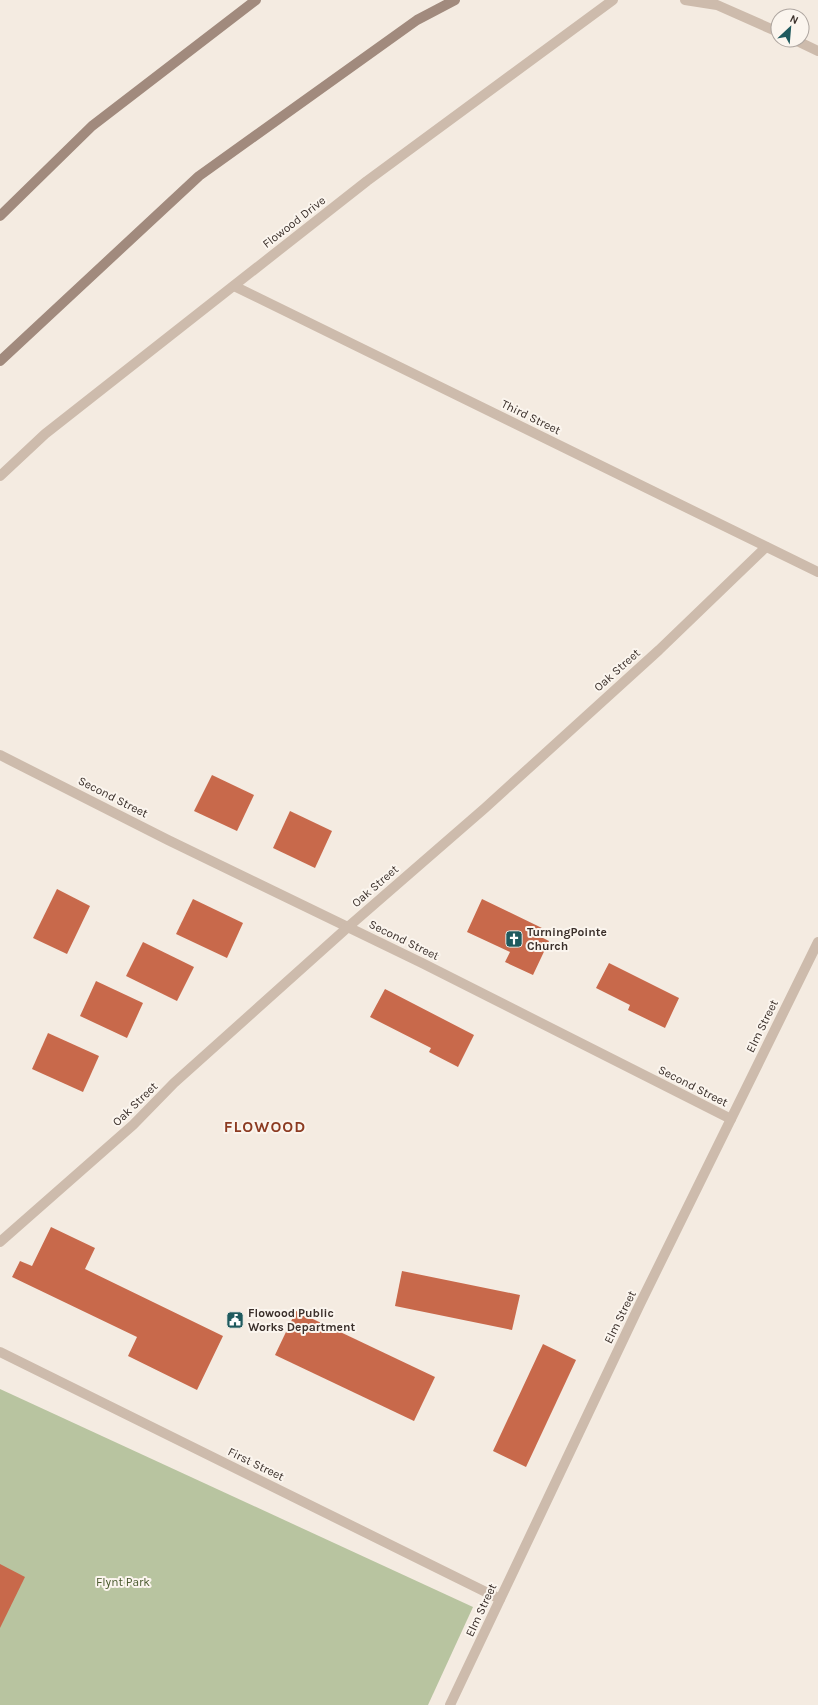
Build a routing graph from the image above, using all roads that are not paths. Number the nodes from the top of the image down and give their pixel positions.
1 (256, 0) edge
2 (455, 0) edge
3 (613, 0) edge
4 (685, 0) edge
5 (770, 28) edge
6 (0, 216) edge
7 (234, 286) junction
8 (0, 361) edge
9 (0, 476) edge
10 (766, 547) junction
11 (818, 572) edge
12 (0, 755) edge
13 (348, 927) junction
14 (818, 942) edge
15 (731, 1119) junction
16 (0, 1242) edge
17 (0, 1352) edge
18 (500, 1599) junction
19 (450, 1705) edge

1 - 6 main road
2 - 8 main road
3 - 7 street, Flowood Drive
4 - 5 street
7 - 9 street, Flowood Drive
7 - 10 street, Third Street
10 - 11 street, Third Street
10 - 13 street, Oak Street
12 - 13 street, Second Street
13 - 15 street, Second Street
13 - 16 street, Oak Street
14 - 15 street, Elm Street
15 - 18 street, Elm Street
17 - 18 street, First Street
18 - 19 street, Elm Street

